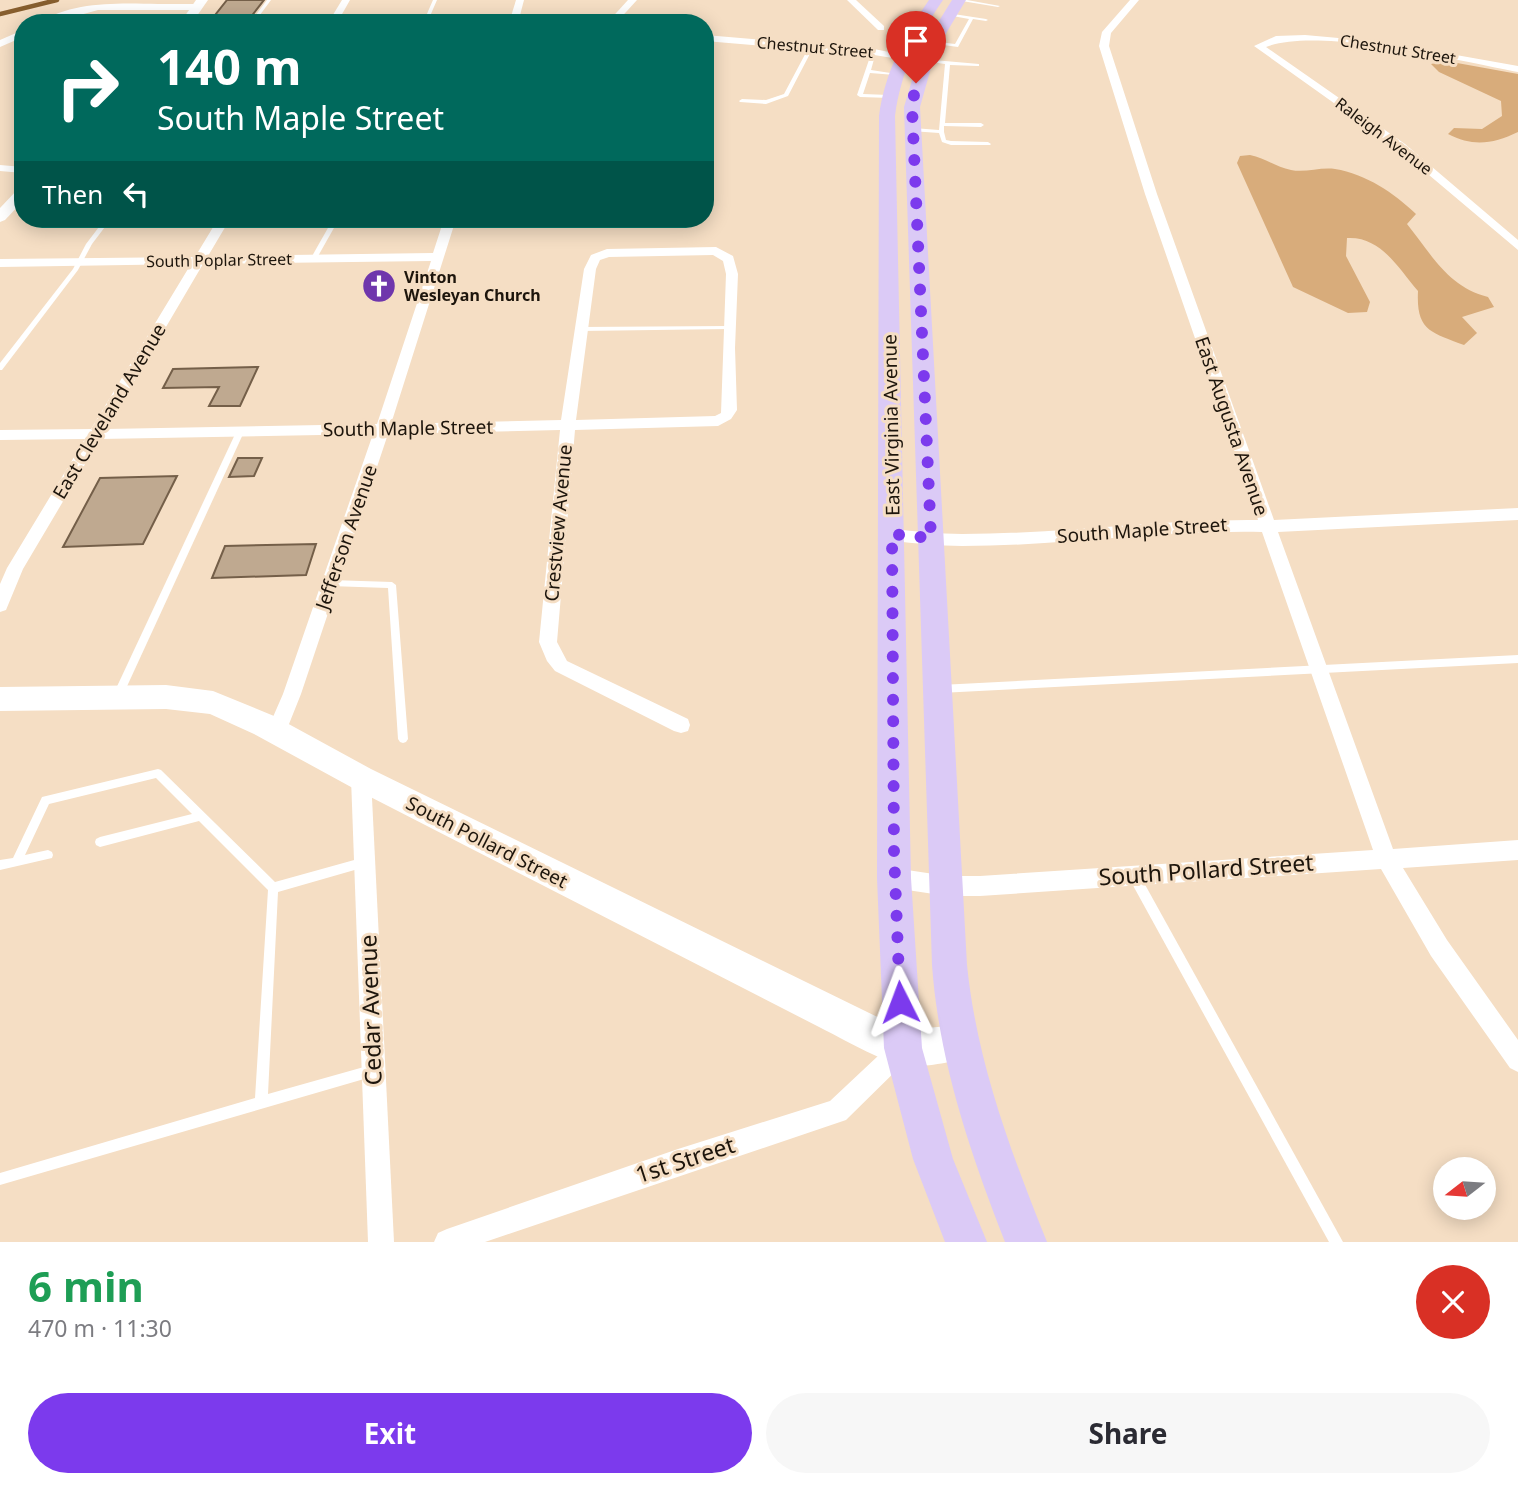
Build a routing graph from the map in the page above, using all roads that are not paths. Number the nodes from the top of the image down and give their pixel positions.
1 (633, 0) edge
2 (851, 0) edge
3 (936, 0) edge
4 (959, 0) edge
5 (1135, 0) edge
6 (199, 4) edge
7 (998, 6) dead end
8 (65, 14) edge
9 (620, 14) edge
10 (949, 14) junction
11 (972, 18) junction
12 (986, 20) dead end
13 (881, 28) dead end
14 (714, 39) edge
15 (1278, 40) joint
16 (812, 46) junction
17 (874, 52) junction
18 (915, 65) junction
19 (977, 65) dead end
20 (1518, 69) edge
21 (868, 71) junction
22 (742, 101) dead end
23 (942, 124) junction
24 (981, 125) dead end
25 (913, 130) junction
26 (941, 132) junction
27 (988, 144) dead end
28 (14, 202) edge
29 (0, 217) edge
30 (101, 228) edge
31 (219, 228) edge
32 (331, 228) edge
33 (447, 228) edge
34 (1518, 246) edge
35 (439, 257) junction
36 (314, 258) junction
37 (200, 260) junction
38 (80, 262) junction
39 (0, 263) edge
40 (728, 328) junction
41 (580, 329) junction
42 (0, 369) edge
43 (568, 425) junction
44 (382, 429) junction
45 (240, 432) junction
46 (95, 434) junction
47 (0, 435) edge
48 (1518, 514) edge
49 (1266, 524) junction
50 (892, 534) junction
51 (931, 538) junction
52 (330, 583) junction
53 (0, 605) edge
54 (1518, 659) edge
55 (1317, 669) junction
56 (938, 690) junction
57 (117, 697) junction
58 (0, 699) edge
59 (681, 725) dead end
60 (276, 733) junction
61 (403, 739) dead end
62 (361, 778) junction
63 (201, 816) junction
64 (100, 842) dead end
65 (1518, 850) edge
66 (48, 855) dead end
67 (1385, 858) junction
68 (16, 862) junction
69 (365, 862) junction
70 (0, 865) edge
71 (1134, 875) junction
72 (894, 878) junction
73 (947, 886) junction
74 (273, 888) junction
75 (960, 1043) junction
76 (903, 1048) junction
77 (1518, 1060) edge
78 (373, 1070) junction
79 (261, 1101) junction
80 (0, 1179) edge
81 (381, 1242) edge
82 (447, 1242) edge
83 (966, 1242) edge
84 (1026, 1242) edge
85 (1336, 1242) edge

1 - 9 street
2 - 13 street
3 - 18 main road
4 - 7 lane
4 - 10 main road
5 - 49 street, East Augusta Avenue
6 - 8 street
10 - 11 lane
10 - 18 main road
11 - 12 lane
11 - 18 lane
14 - 16 street, Chestnut Street
15 - 20 street, Chestnut Street
15 - 34 street, Raleigh Avenue
16 - 17 street, Chestnut Street
16 - 22 lane
17 - 18 street, Chestnut Street
17 - 21 lane
18 - 19 lane
18 - 21 lane
18 - 21 lane
18 - 23 lane
18 - 25 main road, East Virginia Avenue
18 - 50 main road, East Virginia Avenue
23 - 24 lane
23 - 26 lane
25 - 26 lane
25 - 51 main road, East Virginia Avenue
26 - 27 lane
28 - 29 street
30 - 38 lane
31 - 37 street, East Cleveland Avenue
32 - 36 lane
33 - 35 street, Jefferson Avenue
35 - 36 street, South Poplar Street
35 - 44 street, Jefferson Avenue
36 - 37 street, South Poplar Street
37 - 38 street, South Poplar Street
37 - 46 street, East Cleveland Avenue
38 - 39 street, South Poplar Street
38 - 42 lane
40 - 41 lane
40 - 41 street, Crestview Avenue
40 - 43 street, South Maple Street
41 - 43 street, Crestview Avenue
43 - 44 street, South Maple Street
43 - 59 street, Crestview Avenue
44 - 45 street, South Maple Street
44 - 52 street, Jefferson Avenue
45 - 46 street, South Maple Street
45 - 57 lane
46 - 47 street, South Maple Street
46 - 53 street, East Cleveland Avenue
48 - 49 street, South Maple Street
49 - 51 street, South Maple Street
49 - 55 street, East Augusta Avenue
50 - 51 street, South Maple Street
50 - 72 main road, East Virginia Avenue
51 - 56 main road, East Virginia Avenue
52 - 60 street, Jefferson Avenue
52 - 61 lane
54 - 55 lane
55 - 56 lane
55 - 67 street, East Augusta Avenue
56 - 73 main road, East Virginia Avenue
57 - 58 main road, South Pollard Street
57 - 60 main road, South Pollard Street
60 - 62 main road, South Pollard Street
62 - 69 street, Cedar Avenue
62 - 76 main road, South Pollard Street
63 - 64 lane
63 - 68 lane
63 - 74 lane
65 - 67 street, South Pollard Street
66 - 68 lane
67 - 71 street, South Pollard Street
67 - 77 street, East Augusta Avenue
68 - 70 lane
69 - 74 lane
69 - 78 street, Cedar Avenue
71 - 73 street, South Pollard Street
71 - 85 lane
72 - 73 street, South Pollard Street
72 - 76 main road, East Virginia Avenue
73 - 75 main road, East Virginia Avenue
74 - 79 lane
75 - 76 main road, South Pollard Street
75 - 84 main road, East Virginia Avenue
76 - 82 street, 1st Street
76 - 83 main road, East Virginia Avenue
78 - 79 lane
78 - 81 street, Cedar Avenue
79 - 80 lane

